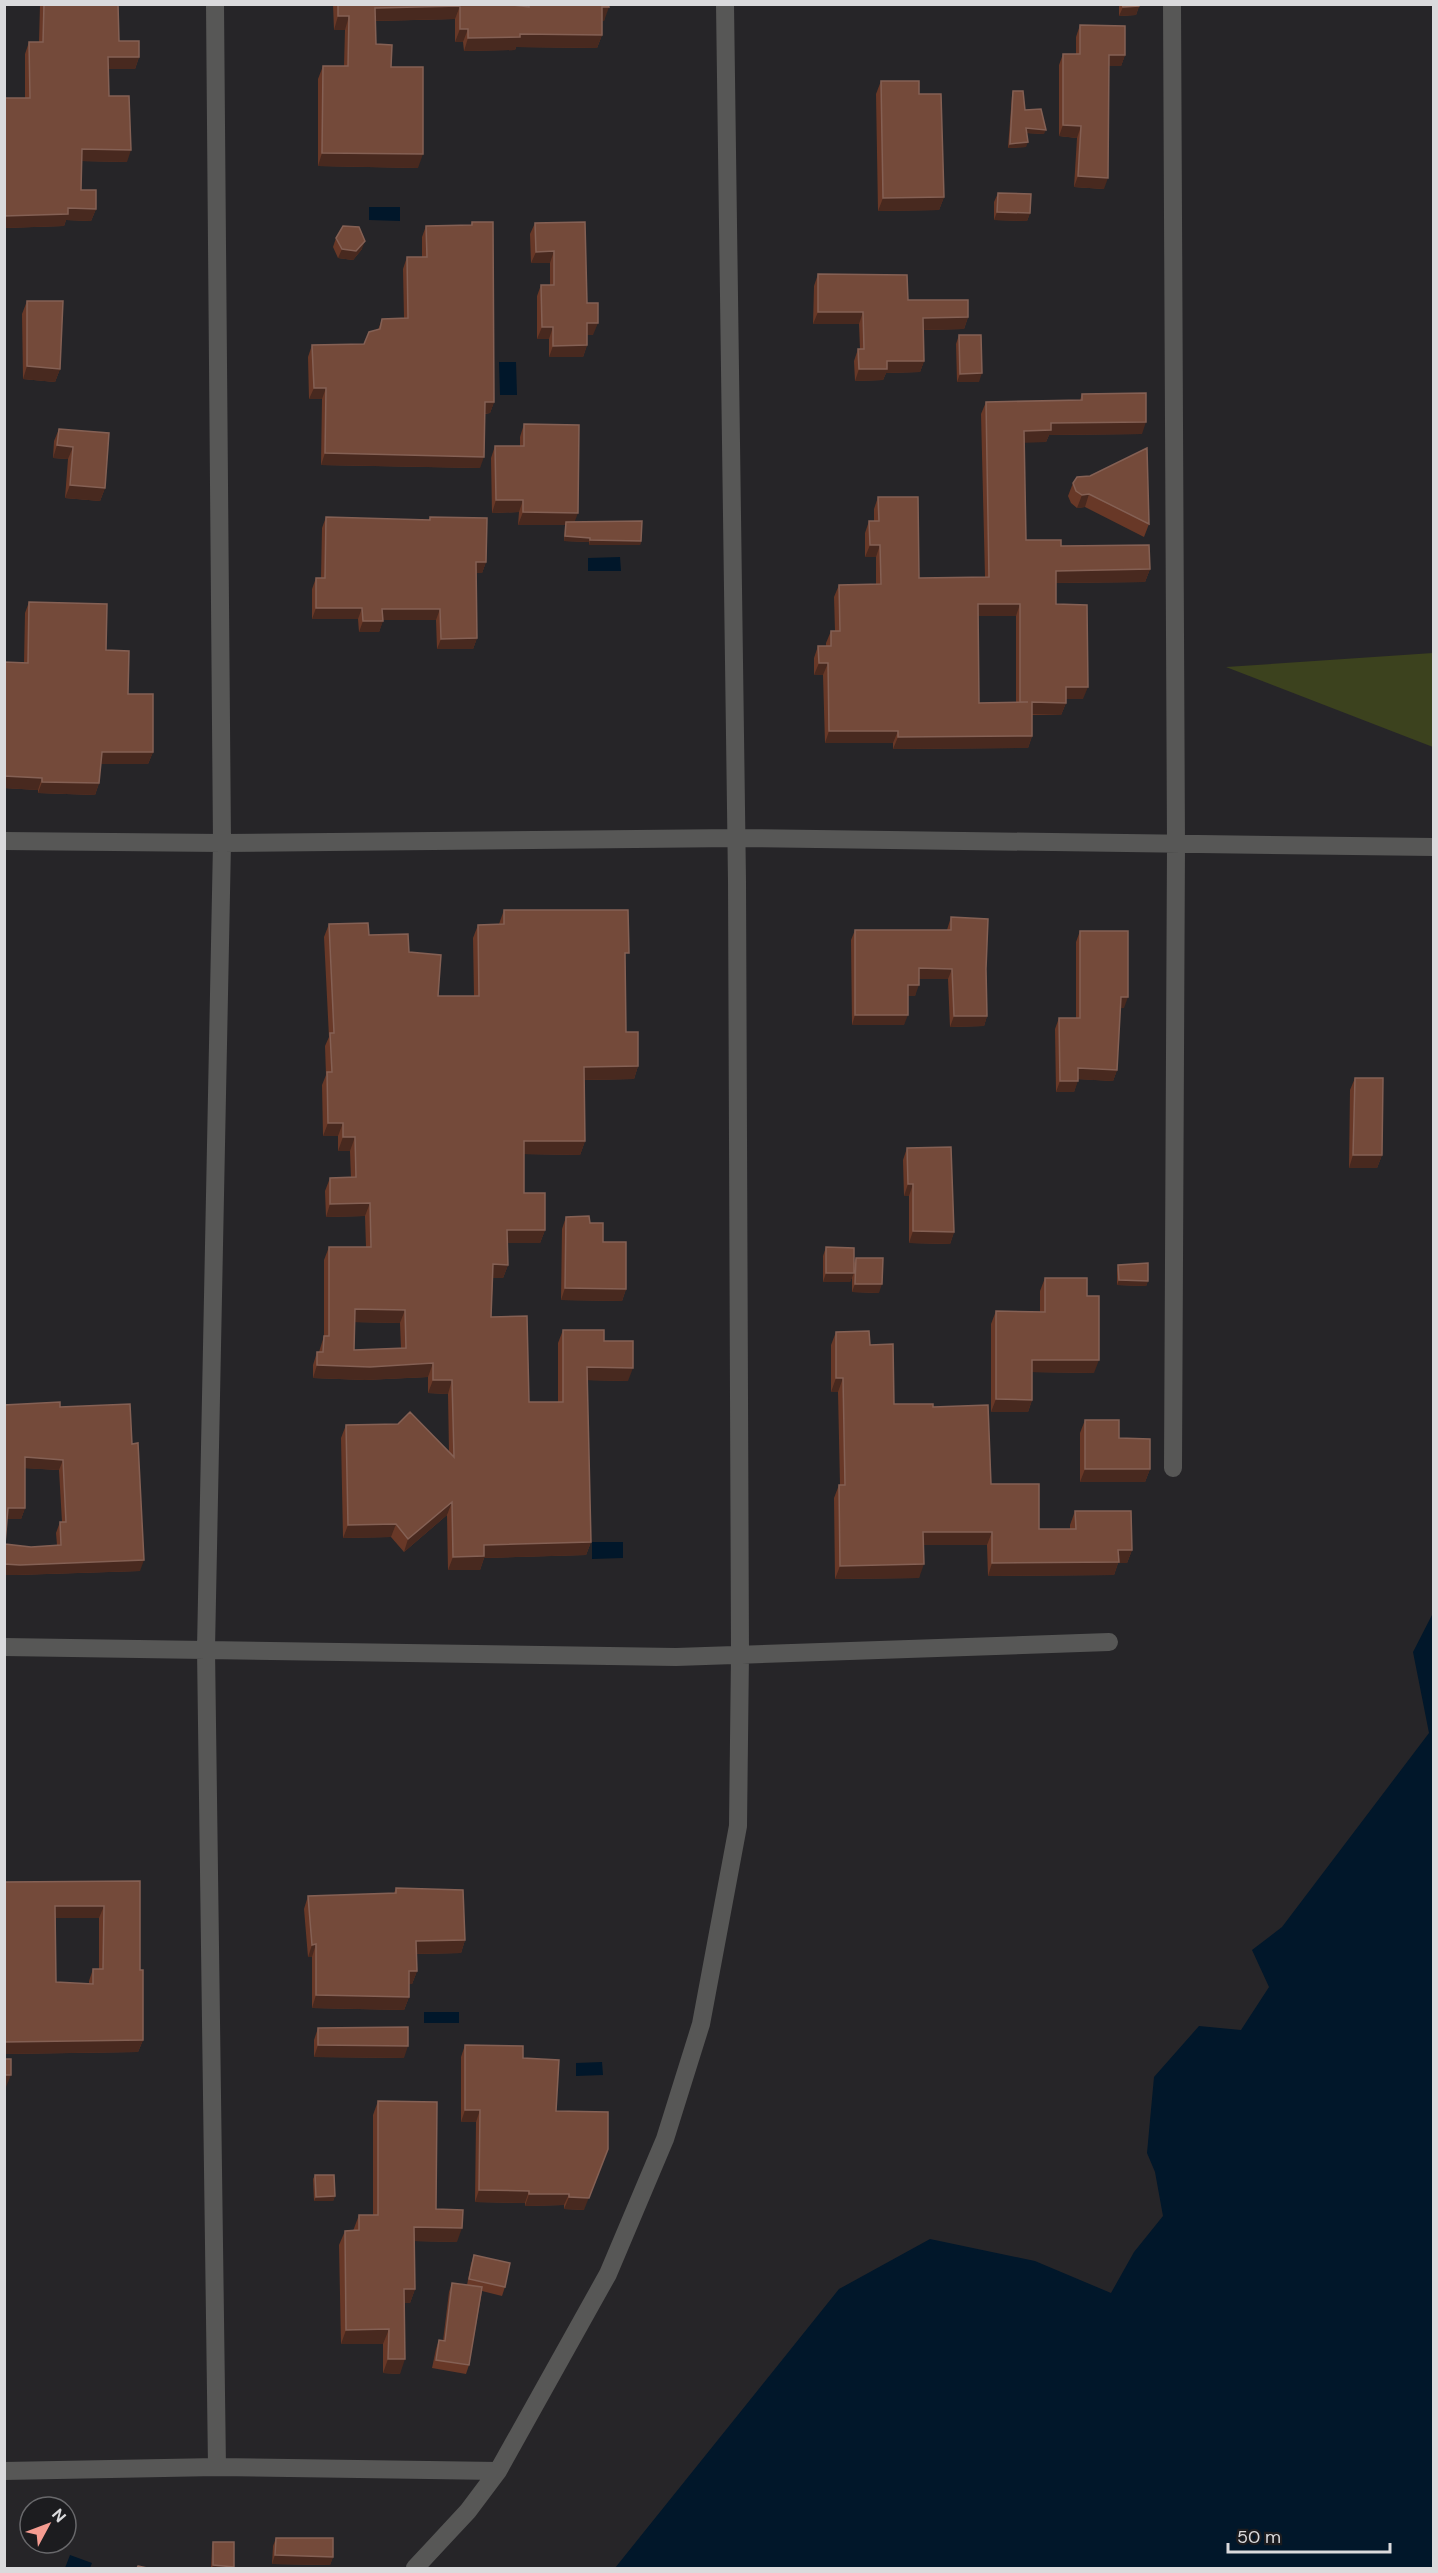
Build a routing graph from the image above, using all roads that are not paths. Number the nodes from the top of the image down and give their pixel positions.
1 (215, 4) edge
2 (725, 4) edge
3 (1172, 4) edge
4 (737, 838) junction
5 (4, 841) edge
6 (222, 843) junction
7 (1176, 845) junction
8 (1434, 847) edge
9 (1173, 1467) dead end
10 (1109, 1642) dead end
11 (4, 1647) edge
12 (206, 1649) junction
13 (740, 1654) junction
14 (217, 2467) junction
15 (4, 2470) edge
16 (498, 2471) junction
17 (415, 2568) edge

1 - 6 street
2 - 4 street
3 - 7 street
4 - 6 street
4 - 7 street
4 - 13 street
5 - 6 street
6 - 12 street
7 - 8 street
7 - 9 street
10 - 13 street
11 - 12 street
12 - 13 street
12 - 14 street
13 - 16 street
14 - 15 street
14 - 16 street
16 - 17 street

